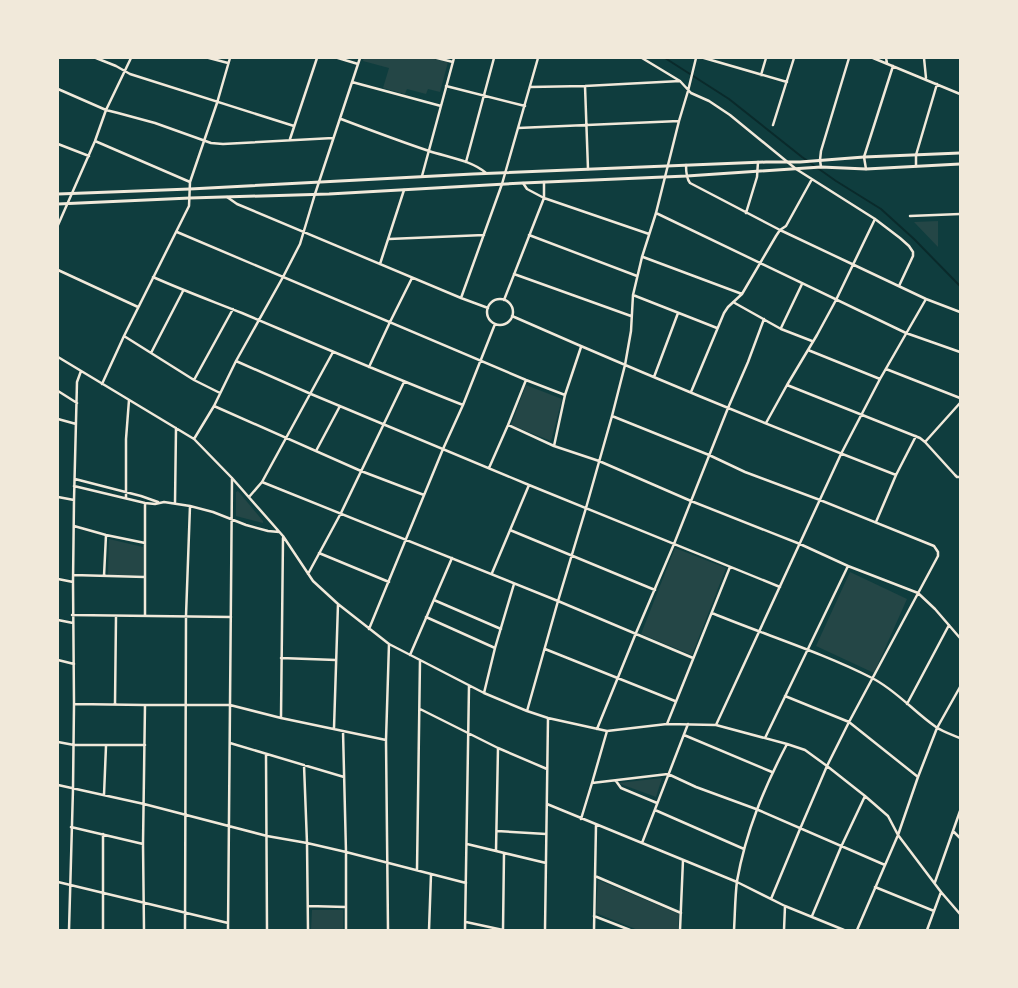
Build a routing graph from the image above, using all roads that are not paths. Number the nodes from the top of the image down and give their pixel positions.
1 (96, 58) edge
2 (131, 58) edge
3 (209, 58) edge
4 (230, 58) edge
5 (317, 58) edge
6 (338, 58) edge
7 (360, 58) edge
8 (437, 58) edge
9 (454, 58) edge
10 (494, 58) edge
11 (538, 58) edge
12 (642, 58) edge
13 (696, 58) edge
14 (704, 58) edge
15 (766, 58) edge
16 (794, 58) edge
17 (849, 58) edge
18 (873, 58) edge
19 (886, 58) edge
20 (924, 58) edge
21 (453, 62) junction
22 (228, 63) junction
23 (887, 63) junction
24 (358, 64) junction
25 (893, 66) junction
26 (125, 71) junction
27 (761, 75) junction
28 (926, 79) junction
29 (680, 81) junction
30 (352, 82) junction
31 (787, 82) junction
32 (937, 84) junction
33 (446, 86) junction
34 (585, 86) junction
35 (530, 87) junction
36 (58, 89) edge
37 (688, 92) junction
38 (960, 94) edge
39 (484, 96) junction
40 (217, 103) junction
41 (441, 106) junction
42 (524, 106) junction
43 (106, 110) junction
44 (340, 119) junction
45 (679, 121) junction
46 (294, 126) junction
47 (586, 126) junction
48 (773, 126) dead end
49 (518, 128) junction
50 (333, 138) junction
51 (290, 139) junction
52 (204, 140) junction
53 (95, 141) junction
54 (58, 144) edge
55 (429, 151) junction
56 (960, 153) edge
57 (916, 155) junction
58 (88, 156) junction
59 (864, 157) junction
60 (820, 160) junction
61 (466, 162) junction
62 (758, 162) junction
63 (788, 162) junction
64 (960, 164) edge
65 (686, 165) junction
66 (668, 166) junction
67 (916, 166) junction
68 (821, 167) junction
69 (588, 169) junction
70 (796, 169) junction
71 (866, 169) junction
72 (506, 172) junction
73 (758, 172) junction
74 (486, 173) junction
75 (422, 176) junction
76 (687, 176) junction
77 (665, 177) junction
78 (812, 179) junction
79 (319, 181) junction
80 (190, 182) junction
81 (523, 182) junction
82 (544, 182) junction
83 (502, 184) junction
84 (190, 189) junction
85 (404, 190) junction
86 (72, 193) junction
87 (58, 194) edge
88 (315, 194) junction
89 (227, 197) junction
90 (190, 198) junction
91 (544, 198) junction
92 (67, 203) junction
93 (58, 204) edge
94 (746, 213) junction
95 (656, 214) junction
96 (960, 214) edge
97 (910, 216) dead end
98 (875, 219) junction
99 (58, 225) edge
100 (780, 230) junction
101 (177, 232) junction
102 (304, 233) junction
103 (650, 234) junction
104 (484, 235) junction
105 (529, 235) junction
106 (389, 239) junction
107 (642, 257) junction
108 (380, 264) junction
109 (760, 264) junction
110 (852, 264) junction
111 (58, 270) edge
112 (514, 274) junction
113 (637, 276) junction
114 (154, 277) junction
115 (283, 277) junction
116 (412, 278) junction
117 (802, 284) junction
118 (899, 286) junction
119 (183, 291) junction
120 (742, 294) junction
121 (633, 295) junction
122 (461, 298) junction
123 (926, 299) junction
124 (504, 300) junction
125 (836, 300) junction
126 (733, 302) junction
127 (138, 307) junction
128 (488, 308) junction
129 (233, 309) junction
130 (960, 312) edge
131 (679, 313) junction
132 (512, 316) junction
133 (631, 316) junction
134 (764, 319) junction
135 (258, 320) junction
136 (390, 322) junction
137 (495, 324) junction
138 (717, 328) junction
139 (781, 328) junction
140 (906, 333) junction
141 (124, 336) junction
142 (812, 341) junction
143 (581, 346) junction
144 (808, 350) junction
145 (333, 352) junction
146 (960, 352) edge
147 (151, 353) junction
148 (58, 357) edge
149 (480, 360) junction
150 (236, 361) junction
151 (625, 365) junction
152 (369, 367) junction
153 (886, 369) junction
154 (81, 371) junction
155 (654, 377) junction
156 (194, 380) junction
157 (526, 380) junction
158 (880, 380) junction
159 (404, 382) junction
160 (102, 384) junction
161 (786, 385) junction
162 (58, 391) edge
163 (691, 392) junction
164 (220, 393) junction
165 (311, 394) junction
166 (566, 395) junction
167 (960, 398) edge
168 (128, 400) junction
169 (77, 402) junction
170 (960, 403) edge
171 (463, 405) junction
172 (214, 406) junction
173 (340, 406) junction
174 (728, 408) junction
175 (861, 414) junction
176 (612, 416) junction
177 (58, 419) edge
178 (76, 424) junction
179 (384, 424) junction
180 (766, 424) junction
181 (508, 426) junction
182 (176, 428) junction
183 (916, 436) junction
184 (286, 438) junction
185 (194, 439) junction
186 (925, 442) junction
187 (554, 446) junction
188 (444, 449) junction
189 (316, 451) junction
190 (841, 454) junction
191 (709, 455) junction
192 (599, 461) junction
193 (489, 468) junction
194 (361, 471) junction
195 (896, 475) junction
196 (960, 477) edge
197 (232, 478) junction
198 (74, 479) junction
199 (262, 482) junction
200 (529, 485) junction
201 (74, 486) junction
202 (126, 492) junction
203 (424, 495) junction
204 (58, 497) edge
205 (249, 497) junction
206 (126, 498) junction
207 (74, 500) junction
208 (820, 500) junction
209 (691, 501) junction
210 (145, 503) junction
211 (160, 503) junction
212 (175, 503) junction
213 (190, 506) junction
214 (586, 508) junction
215 (341, 513) junction
216 (232, 519) junction
217 (876, 522) junction
218 (74, 526) junction
219 (510, 530) junction
220 (279, 532) junction
221 (106, 535) junction
222 (283, 536) junction
223 (406, 539) junction
224 (145, 543) junction
225 (674, 544) junction
226 (800, 544) junction
227 (319, 553) junction
228 (572, 556) junction
229 (452, 558) junction
230 (848, 566) junction
231 (730, 567) junction
232 (308, 574) junction
233 (492, 574) junction
234 (73, 576) junction
235 (104, 576) junction
236 (145, 577) junction
237 (58, 579) edge
238 (73, 582) junction
239 (389, 582) junction
240 (514, 584) junction
241 (780, 588) junction
242 (655, 590) junction
243 (918, 593) junction
244 (434, 600) junction
245 (558, 601) junction
246 (338, 604) junction
247 (712, 614) junction
248 (72, 615) junction
249 (116, 616) junction
250 (145, 616) junction
251 (186, 616) junction
252 (231, 617) junction
253 (426, 617) junction
254 (58, 620) edge
255 (73, 623) junction
256 (949, 625) junction
257 (369, 629) junction
258 (501, 629) junction
259 (759, 632) junction
260 (636, 633) junction
261 (960, 638) edge
262 (389, 644) junction
263 (495, 648) junction
264 (545, 649) junction
265 (808, 650) junction
266 (410, 655) junction
267 (281, 658) junction
268 (693, 658) junction
269 (58, 660) edge
270 (336, 660) junction
271 (420, 660) junction
272 (74, 664) junction
273 (873, 678) junction
274 (617, 679) junction
275 (469, 686) junction
276 (960, 687) edge
277 (484, 693) junction
278 (785, 696) junction
279 (675, 701) junction
280 (74, 704) junction
281 (115, 704) junction
282 (186, 704) junction
283 (907, 704) junction
284 (145, 705) junction
285 (230, 705) junction
286 (420, 709) junction
287 (528, 711) junction
288 (280, 718) junction
289 (548, 718) junction
290 (849, 722) junction
291 (666, 724) junction
292 (688, 724) junction
293 (716, 725) junction
294 (334, 728) junction
295 (937, 728) junction
296 (597, 729) junction
297 (343, 730) junction
298 (607, 732) junction
299 (468, 733) junction
300 (684, 736) junction
301 (765, 738) junction
302 (960, 738) edge
303 (386, 740) junction
304 (58, 742) edge
305 (230, 743) junction
306 (787, 744) junction
307 (74, 745) junction
308 (106, 746) junction
309 (145, 746) junction
310 (498, 748) junction
311 (266, 754) junction
312 (304, 765) junction
313 (827, 766) junction
314 (547, 769) junction
315 (772, 772) junction
316 (668, 774) junction
317 (344, 777) junction
318 (918, 777) junction
319 (616, 781) junction
320 (592, 783) junction
321 (58, 785) edge
322 (73, 789) junction
323 (104, 795) junction
324 (865, 796) junction
325 (657, 803) junction
326 (144, 804) junction
327 (547, 804) junction
328 (756, 809) junction
329 (655, 810) junction
330 (960, 810) edge
331 (186, 814) junction
332 (581, 819) junction
333 (596, 825) junction
334 (229, 826) junction
335 (71, 827) junction
336 (800, 829) junction
337 (497, 831) junction
338 (953, 831) junction
339 (103, 834) junction
340 (546, 834) junction
341 (898, 835) junction
342 (267, 836) junction
343 (960, 838) edge
344 (642, 842) junction
345 (308, 843) junction
346 (143, 844) junction
347 (467, 844) junction
348 (841, 847) junction
349 (744, 849) junction
350 (496, 851) junction
351 (346, 852) junction
352 (504, 853) junction
353 (683, 860) junction
354 (388, 862) junction
355 (546, 863) junction
356 (885, 865) junction
357 (417, 870) junction
358 (431, 874) junction
359 (595, 876) junction
360 (58, 882) edge
361 (737, 882) junction
362 (934, 882) junction
363 (466, 883) junction
364 (70, 885) junction
365 (875, 887) junction
366 (941, 892) junction
367 (104, 893) junction
368 (771, 899) junction
369 (145, 903) junction
370 (308, 906) junction
371 (785, 906) junction
372 (346, 907) junction
373 (934, 911) junction
374 (185, 912) junction
375 (681, 913) junction
376 (960, 914) edge
377 (594, 916) junction
378 (812, 916) junction
379 (466, 922) junction
380 (228, 923) junction
381 (69, 930) edge
382 (103, 930) edge
383 (144, 930) edge
384 (185, 930) edge
385 (228, 930) edge
386 (267, 930) edge
387 (308, 930) edge
388 (346, 930) edge
389 (388, 930) edge
390 (429, 930) edge
391 (465, 930) edge
392 (503, 930) edge
393 (545, 930) edge
394 (594, 930) edge
395 (630, 930) edge
396 (680, 930) edge
397 (734, 930) edge
398 (784, 930) edge
399 (844, 930) edge
400 (857, 930) edge
401 (927, 930) edge

1 - 26 street
2 - 26 street
3 - 22 street
4 - 22 street
5 - 46 street
6 - 24 street
7 - 24 street
8 - 21 street
9 - 21 street
10 - 39 street
11 - 35 street
12 - 29 street
13 - 37 street
14 - 27 street
15 - 27 street
16 - 31 street
17 - 60 street
18 - 23 street
19 - 23 street
20 - 28 street
21 - 33 street
22 - 40 street
23 - 25 street
24 - 30 street
25 - 28 street
25 - 59 street
26 - 40 street
26 - 43 street
27 - 31 street
28 - 32 street
29 - 34 street
29 - 37 street
30 - 41 street
30 - 44 street
31 - 48 street
32 - 38 street
32 - 57 street
33 - 39 street
33 - 41 street
34 - 35 street
34 - 47 street
35 - 42 street
36 - 43 street
37 - 45 street
37 - 63 street
39 - 42 street
39 - 61 street
40 - 46 street
40 - 52 street
41 - 55 street
42 - 49 street
43 - 52 street
43 - 53 street
44 - 50 street
44 - 55 street
45 - 47 street
45 - 66 street
46 - 51 street
47 - 49 street
47 - 69 street
49 - 72 street
50 - 51 street
50 - 79 street
51 - 52 street
52 - 80 street
53 - 58 street
53 - 80 street
54 - 58 street
55 - 61 street
55 - 75 street
56 - 57 street
57 - 59 street
57 - 67 street
58 - 86 street
59 - 60 street
59 - 71 street
60 - 63 street
60 - 68 street
61 - 74 street
62 - 63 street
62 - 65 street
62 - 73 street
63 - 70 street
64 - 67 street
65 - 66 street
65 - 76 street
66 - 69 street
66 - 77 street
67 - 71 street
68 - 70 street
68 - 71 street
69 - 72 street
70 - 73 street
70 - 78 street
72 - 74 street
72 - 83 street
73 - 76 street
73 - 94 street
74 - 75 street
75 - 79 street
76 - 77 street
76 - 94 street
77 - 82 street
77 - 95 street
78 - 98 street
78 - 100 street
79 - 84 street
79 - 88 street
80 - 84 street
81 - 82 street
81 - 83 street
81 - 91 street
82 - 91 street
83 - 85 street
83 - 104 street
84 - 86 street
84 - 90 street
85 - 88 street
85 - 106 street
86 - 87 street
86 - 92 street
88 - 89 street
88 - 102 street
89 - 90 street
89 - 102 street
90 - 92 street
90 - 101 street
91 - 103 street
91 - 105 street
92 - 93 street
92 - 99 street
94 - 100 street
95 - 103 street
95 - 109 street
96 - 97 street
98 - 110 street
98 - 118 street
100 - 109 street
100 - 110 street
101 - 114 street
101 - 115 street
102 - 108 street
102 - 115 street
103 - 107 street
104 - 106 street
104 - 122 street
105 - 112 street
105 - 113 street
106 - 108 street
107 - 113 street
107 - 120 street
108 - 116 street
109 - 117 street
109 - 120 street
110 - 118 street
110 - 125 street
111 - 127 street
112 - 124 street
112 - 133 street
113 - 121 street
114 - 119 street
114 - 127 street
115 - 135 street
115 - 136 street
116 - 122 street
116 - 136 street
117 - 125 street
117 - 139 street
118 - 123 street
119 - 129 street
119 - 147 street
120 - 126 street
121 - 131 street
121 - 133 street
122 - 128 street
123 - 130 street
123 - 140 street
124 - 128 street
124 - 132 street
125 - 140 street
125 - 142 street
126 - 134 street
126 - 138 street
127 - 141 street
128 - 137 street
129 - 135 street
129 - 156 street
131 - 138 street
131 - 155 street
132 - 137 street
132 - 143 street
133 - 151 street
134 - 139 street
134 - 174 street
135 - 145 street
135 - 150 street
136 - 149 street
136 - 152 street
137 - 149 street
138 - 163 street
139 - 142 street
140 - 146 street
140 - 153 street
141 - 147 street
141 - 160 street
142 - 144 street
143 - 151 street
143 - 166 street
144 - 158 street
144 - 161 street
145 - 152 street
145 - 165 street
147 - 156 street
148 - 154 street
149 - 157 street
149 - 171 street
150 - 164 street
150 - 165 street
151 - 155 street
151 - 176 street
152 - 159 street
153 - 158 street
153 - 167 street
154 - 160 street
154 - 169 street
155 - 163 street
156 - 164 street
157 - 166 street
157 - 181 street
158 - 175 street
159 - 171 street
159 - 179 street
160 - 168 street
161 - 175 street
161 - 180 street
162 - 169 street
163 - 174 street
164 - 172 street
165 - 173 street
165 - 184 street
166 - 187 street
168 - 182 street
168 - 202 street
169 - 178 street
170 - 186 street
171 - 188 street
172 - 184 street
172 - 185 street
173 - 179 street
173 - 189 street
174 - 180 street
174 - 191 street
175 - 183 street
175 - 190 street
176 - 191 street
176 - 192 street
177 - 178 street
178 - 198 street
179 - 188 street
179 - 194 street
180 - 190 street
181 - 187 street
181 - 193 street
182 - 185 street
182 - 212 street
183 - 186 street
183 - 195 street
184 - 189 street
184 - 199 street
185 - 197 street
186 - 196 street
187 - 192 street
188 - 193 street
188 - 203 street
189 - 194 street
190 - 195 street
190 - 208 street
191 - 208 street
191 - 209 street
192 - 209 street
192 - 214 street
193 - 200 street
194 - 203 street
194 - 215 street
195 - 217 street
197 - 205 street
197 - 216 street
198 - 201 street
198 - 202 street
199 - 205 street
199 - 215 street
200 - 214 street
200 - 219 street
201 - 206 street
201 - 207 street
202 - 206 street
202 - 211 street
203 - 223 street
204 - 207 street
205 - 220 street
206 - 210 street
207 - 218 street
208 - 217 street
208 - 226 street
209 - 225 street
209 - 226 street
210 - 211 street
210 - 224 street
211 - 212 street
212 - 213 street
213 - 216 street
213 - 251 street
214 - 225 street
214 - 228 street
215 - 223 street
215 - 227 street
216 - 220 street
216 - 252 street
217 - 243 street
218 - 221 street
218 - 234 street
219 - 228 street
219 - 233 street
220 - 222 street
221 - 224 street
221 - 235 street
222 - 232 street
222 - 267 street
223 - 229 street
223 - 239 street
224 - 236 street
225 - 231 street
225 - 242 street
226 - 230 street
226 - 241 street
227 - 232 street
227 - 239 street
228 - 242 street
228 - 245 street
229 - 233 street
229 - 244 street
230 - 243 street
230 - 265 street
231 - 241 street
231 - 247 street
232 - 246 street
233 - 240 street
234 - 235 street
234 - 238 street
235 - 236 street
236 - 250 street
237 - 238 street
238 - 248 street
239 - 257 street
240 - 245 street
240 - 258 street
241 - 259 street
242 - 260 street
243 - 256 street
243 - 273 street
244 - 253 street
244 - 258 street
245 - 260 street
245 - 264 street
246 - 257 street
246 - 270 street
247 - 259 street
247 - 268 street
248 - 249 street
248 - 255 street
249 - 250 street
249 - 281 street
250 - 251 street
251 - 252 street
251 - 282 street
252 - 285 street
253 - 263 street
253 - 266 street
254 - 255 street
255 - 272 street
256 - 261 street
256 - 283 street
257 - 262 street
258 - 263 street
259 - 265 street
259 - 293 street
260 - 268 street
260 - 274 street
262 - 266 street
262 - 303 street
263 - 277 street
264 - 274 street
264 - 287 street
265 - 273 street
265 - 278 street
266 - 271 street
267 - 270 street
267 - 288 street
268 - 279 street
269 - 272 street
270 - 294 street
271 - 275 street
271 - 286 street
272 - 280 street
273 - 283 street
273 - 290 street
274 - 279 street
274 - 296 street
275 - 277 street
275 - 299 street
276 - 295 street
277 - 287 street
278 - 290 street
278 - 301 street
279 - 291 street
280 - 281 street
280 - 307 street
281 - 284 street
282 - 284 street
282 - 285 street
282 - 331 street
283 - 295 street
284 - 309 street
285 - 288 street
285 - 305 street
286 - 299 street
286 - 357 street
287 - 289 street
288 - 294 street
289 - 296 street
289 - 314 street
290 - 313 street
290 - 318 street
291 - 292 street
291 - 298 street
292 - 293 street
292 - 300 street
293 - 301 street
294 - 297 street
295 - 302 street
295 - 318 street
296 - 298 street
297 - 303 street
297 - 317 street
298 - 320 street
299 - 310 street
299 - 347 street
300 - 315 street
300 - 316 street
301 - 306 street
303 - 354 street
304 - 307 street
305 - 311 street
305 - 334 street
306 - 313 street
306 - 315 street
307 - 308 street
307 - 322 street
308 - 309 street
308 - 323 street
309 - 326 street
310 - 314 street
310 - 337 street
311 - 312 street
311 - 342 street
312 - 317 street
312 - 345 street
313 - 324 street
313 - 336 street
314 - 327 street
315 - 328 street
316 - 319 street
316 - 325 street
316 - 328 street
317 - 351 street
318 - 341 street
319 - 320 street
319 - 325 street
320 - 332 street
321 - 322 street
322 - 323 street
322 - 335 street
323 - 326 street
324 - 341 street
324 - 348 street
325 - 329 street
326 - 331 street
326 - 346 street
327 - 332 street
327 - 340 street
328 - 336 street
328 - 349 street
329 - 344 street
329 - 349 street
330 - 338 street
331 - 334 street
331 - 374 street
332 - 333 street
333 - 344 street
333 - 359 street
334 - 342 street
334 - 380 street
335 - 339 street
335 - 364 street
336 - 348 street
336 - 368 street
337 - 340 street
337 - 350 street
338 - 343 street
338 - 362 street
339 - 346 street
339 - 367 street
340 - 355 street
341 - 356 street
341 - 362 street
342 - 345 street
342 - 386 street
344 - 353 street
345 - 351 street
345 - 370 street
346 - 369 street
347 - 350 street
347 - 363 street
348 - 356 street
348 - 378 street
349 - 361 street
350 - 352 street
351 - 354 street
351 - 372 street
352 - 355 street
352 - 392 street
353 - 361 street
353 - 375 street
354 - 357 street
354 - 389 street
355 - 393 street
356 - 365 street
357 - 358 street
358 - 363 street
358 - 390 street
359 - 375 street
359 - 377 street
360 - 364 street
361 - 368 street
361 - 397 street
362 - 366 street
363 - 379 street
364 - 367 street
364 - 381 street
365 - 373 street
365 - 400 street
366 - 373 street
366 - 376 street
367 - 369 street
367 - 382 street
368 - 371 street
369 - 374 street
369 - 383 street
370 - 372 street
370 - 387 street
371 - 378 street
371 - 398 street
372 - 388 street
373 - 401 street
374 - 380 street
374 - 384 street
375 - 396 street
377 - 394 street
377 - 395 street
378 - 399 street
379 - 391 street
379 - 392 street
380 - 385 street

